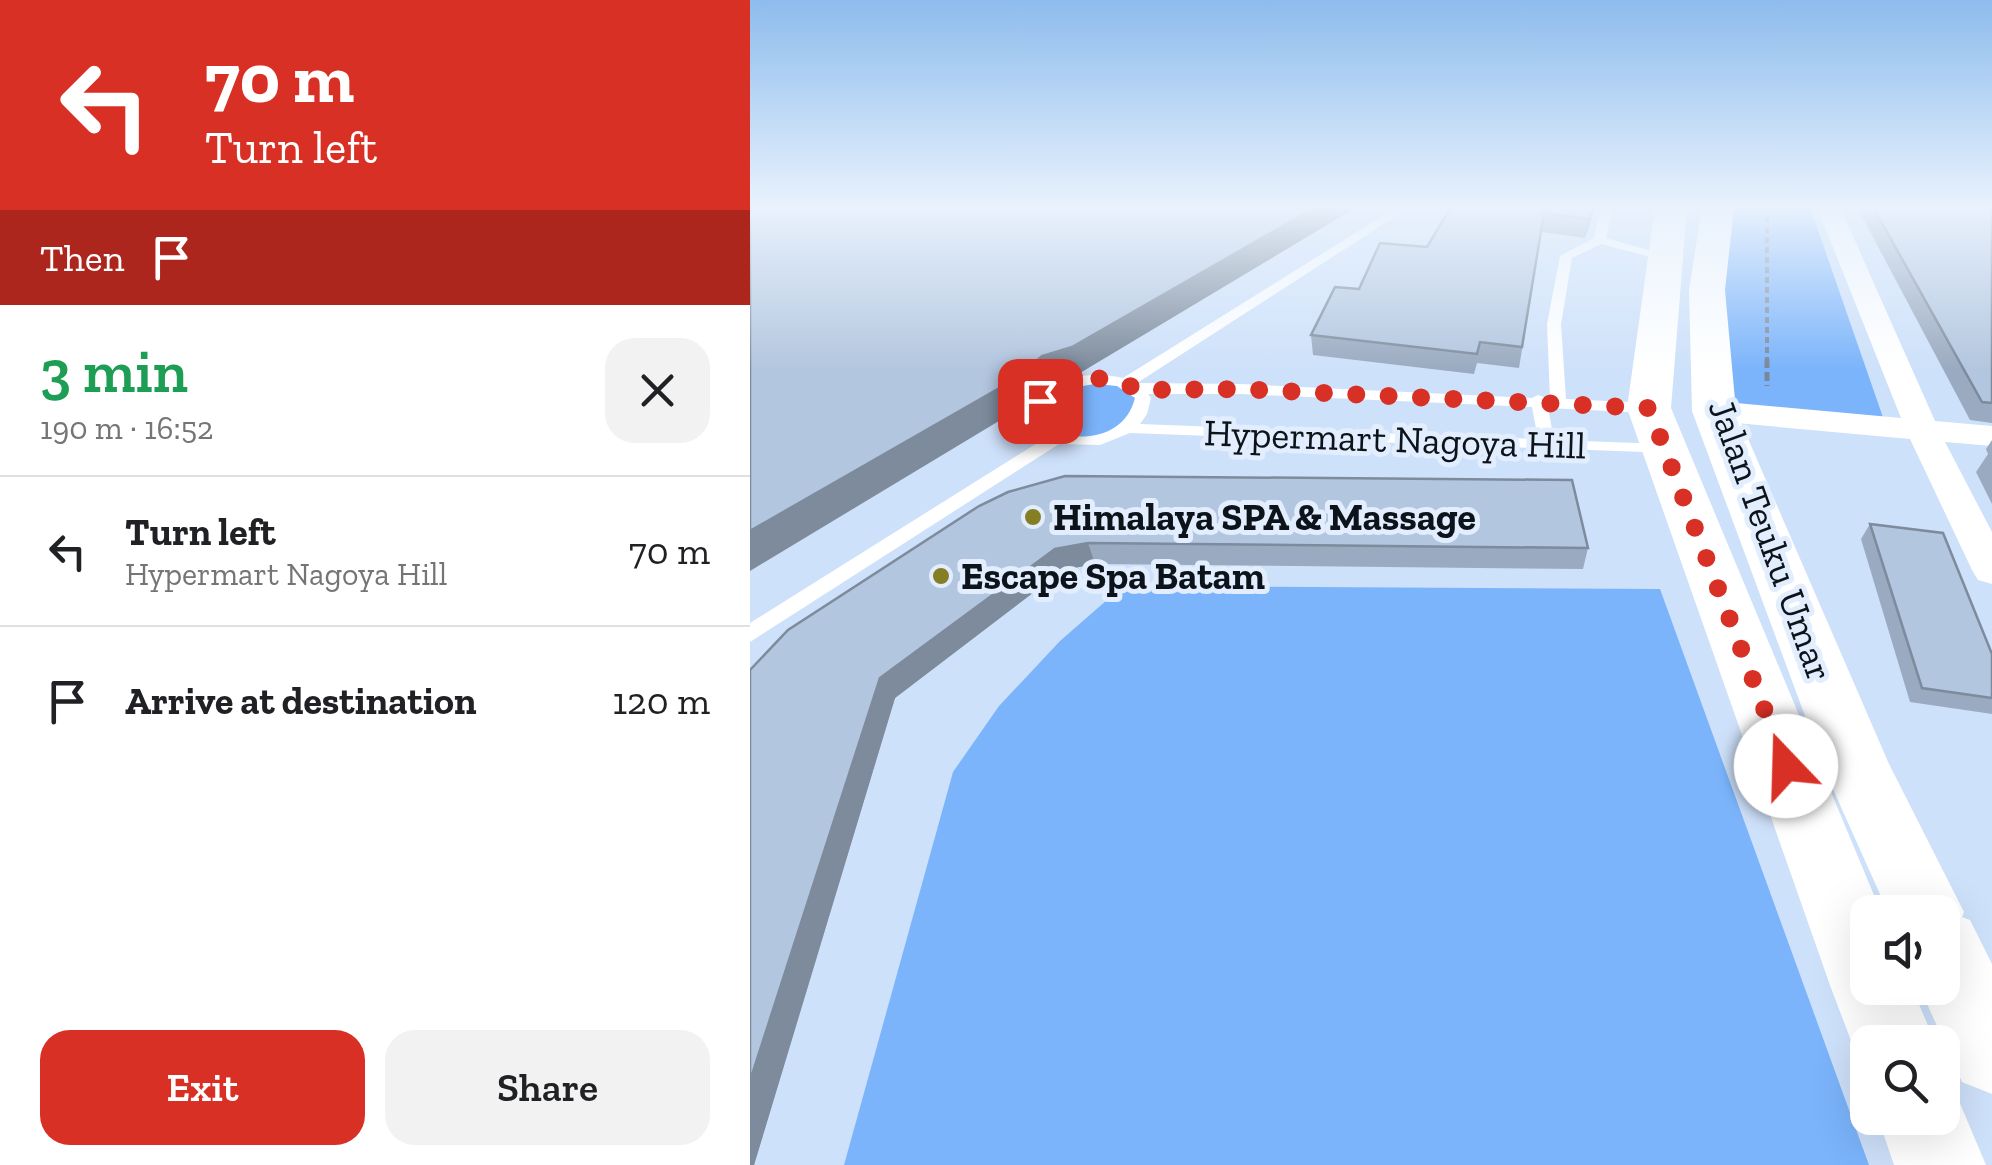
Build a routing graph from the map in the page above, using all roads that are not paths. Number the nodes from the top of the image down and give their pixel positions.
1 (1321, 261) edge
2 (1565, 261) edge
3 (1667, 261) edge
4 (1711, 261) edge
5 (1851, 261) edge
6 (1133, 383) junction
7 (1538, 400) junction
8 (1558, 401) junction
9 (1714, 410) junction
10 (1126, 428) junction
11 (1656, 428) junction
12 (1922, 429) junction
13 (1162, 430) junction
14 (1992, 436) edge
15 (1054, 440) junction
16 (1547, 444) junction
17 (1028, 456) junction
18 (1992, 570) edge
19 (750, 634) edge
20 (1918, 895) edge
21 (1850, 931) edge
22 (1960, 985) edge
23 (1992, 1052) edge
24 (1929, 1135) edge
25 (1940, 1165) edge

1 - 6 lane
2 - 8 lane
3 - 11 main road, Jalan Teuku Umar
4 - 9 main road, Jalan Teuku Umar
5 - 12 street
6 - 7 lane, Hypermart Nagoya Hill
6 - 10 lane
6 - 15 lane, Hypermart Nagoya Hill
7 - 8 lane, Hypermart Nagoya Hill
7 - 16 lane
8 - 11 lane, Hypermart Nagoya Hill
9 - 12 street
9 - 20 main road, Jalan Teuku Umar
10 - 13 lane, Hypermart Nagoya Hill
10 - 15 lane, Hypermart Nagoya Hill
11 - 16 lane, Hypermart Nagoya Hill
11 - 21 main road, Jalan Teuku Umar
12 - 14 street
12 - 18 street
13 - 16 lane, Hypermart Nagoya Hill
13 - 17 lane
15 - 17 lane, Hypermart Nagoya Hill
17 - 19 lane, Hypermart Nagoya Hill
22 - 23 main road
24 - 25 main road

